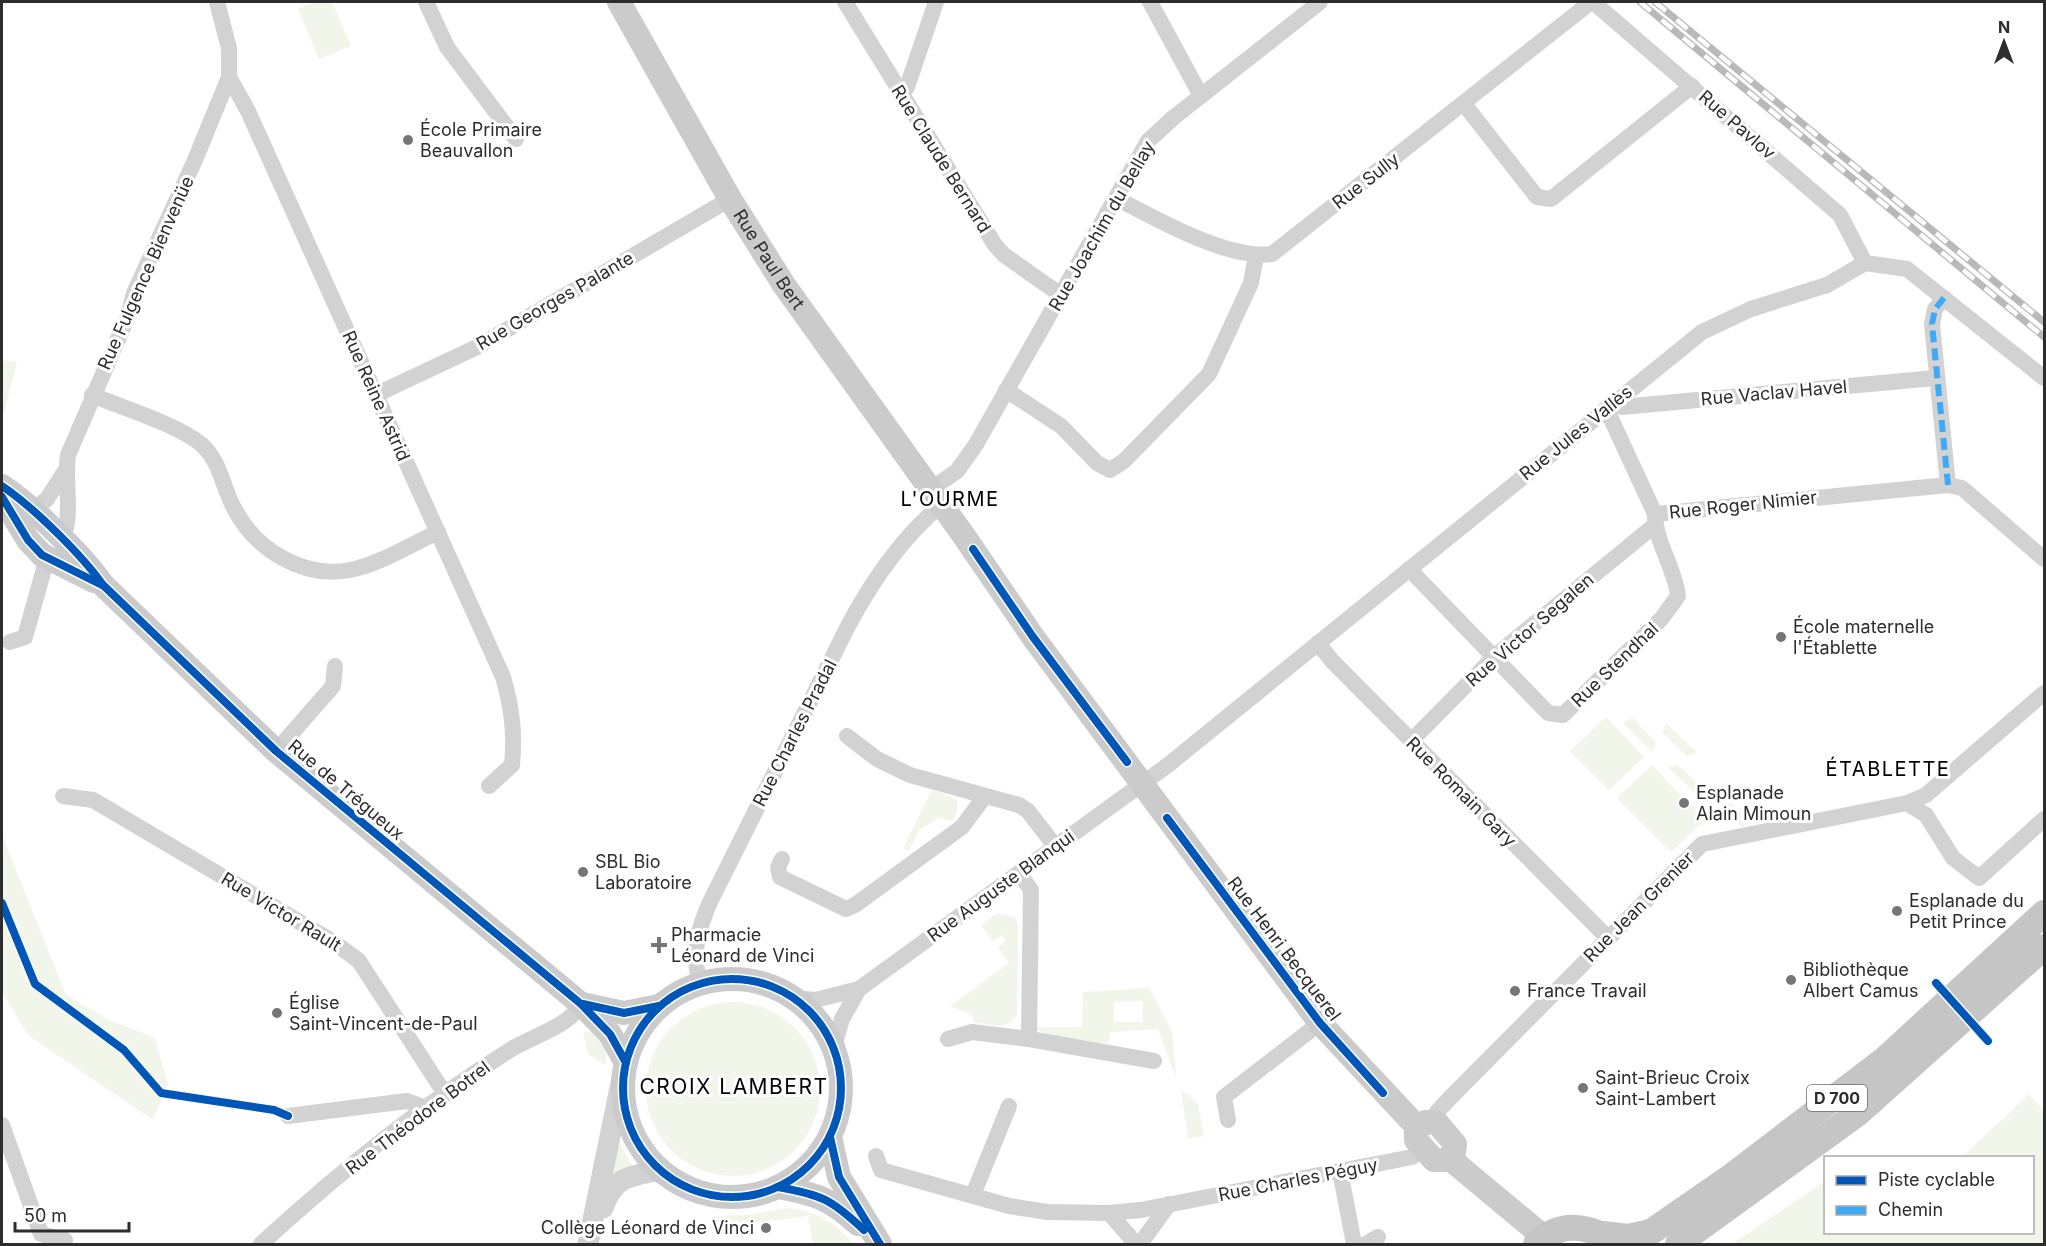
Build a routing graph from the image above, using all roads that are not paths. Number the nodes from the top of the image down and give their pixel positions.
1 (217, 2) edge
2 (426, 2) edge
3 (619, 2) edge
4 (845, 2) edge
5 (936, 2) edge
6 (1150, 2) edge
7 (1320, 2) edge
8 (1592, 2) edge
9 (229, 77) junction
10 (1692, 86) junction
11 (901, 94) junction
12 (1201, 96) junction
13 (1464, 104) junction
14 (516, 139) dead end
15 (1116, 198) junction
16 (730, 199) junction
17 (1256, 256) junction
18 (1865, 262) junction
19 (1061, 295) junction
20 (1944, 298) junction
21 (1935, 378) junction
22 (2044, 378) edge
23 (1006, 390) junction
24 (92, 395) junction
25 (375, 395) junction
26 (1611, 404) junction
27 (65, 470) junction
28 (1948, 485) junction
29 (2, 486) edge
30 (2, 497) edge
31 (936, 497) junction
32 (32, 511) junction
33 (1655, 520) junction
34 (438, 532) junction
35 (51, 544) junction
36 (2044, 559) edge
37 (1408, 569) junction
38 (10, 642) dead end
39 (1318, 643) junction
40 (1495, 656) junction
41 (335, 666) dead end
42 (2044, 693) edge
43 (847, 736) dead end
44 (1411, 741) junction
45 (276, 751) junction
46 (1142, 783) junction
47 (489, 786) dead end
48 (63, 795) dead end
49 (985, 796) junction
50 (1907, 803) junction
51 (2044, 819) edge
52 (1055, 846) junction
53 (782, 859) dead end
54 (1019, 873) junction
55 (2044, 914) edge
56 (1608, 938) junction
57 (2044, 947) edge
58 (700, 983) junction
59 (859, 989) junction
60 (795, 998) junction
61 (582, 1004) junction
62 (659, 1006) junction
63 (1320, 1023) junction
64 (948, 1039) dead end
65 (1029, 1039) junction
66 (834, 1047) junction
67 (1154, 1061) dead end
68 (624, 1070) junction
69 (445, 1094) junction
70 (1009, 1106) dead end
71 (426, 1108) junction
72 (288, 1116) dead end
73 (1228, 1120) dead end
74 (2, 1125) edge
75 (1425, 1132) junction
76 (830, 1137) junction
77 (876, 1156) dead end
78 (660, 1170) junction
79 (1340, 1171) junction
80 (778, 1187) junction
81 (973, 1195) junction
82 (1169, 1204) junction
83 (1109, 1213) junction
84 (1610, 1239) edge
85 (65, 1240) dead end
86 (1540, 1241) edge
87 (261, 1245) edge
88 (588, 1245) edge
89 (880, 1245) edge
90 (1133, 1245) edge
91 (1140, 1245) edge
92 (1354, 1245) edge
93 (1678, 1245) edge

1 - 9 street, Rue Reine Astrid
2 - 14 street
3 - 16 main road, Rue Paul Bert
4 - 11 street, Rue Claude Bernard
5 - 11 street
6 - 12 street
7 - 12 street, Rue Joachim du Bellay
8 - 10 street, Rue Pavlov
8 - 13 street, Rue Sully
9 - 24 street, Rue Fulgence Bienvenüe
9 - 25 street, Rue Reine Astrid
10 - 13 street
10 - 18 street, Rue Pavlov
11 - 19 street, Rue Claude Bernard
12 - 15 street, Rue Joachim du Bellay
13 - 17 street, Rue Sully
15 - 17 street
15 - 19 street, Rue Joachim du Bellay
16 - 25 street, Rue Georges Palante
16 - 31 main road, Rue Paul Bert
17 - 23 street
18 - 20 street
18 - 26 street, Rue Jules Vallès
19 - 23 street, Rue Joachim du Bellay
20 - 21 street
20 - 22 street
21 - 26 street, Rue Vaclav Havel
21 - 28 street
23 - 31 street, Rue Joachim du Bellay
24 - 27 street, Rue Fulgence Bienvenüe
24 - 34 street
25 - 34 street, Rue Reine Astrid
26 - 33 street, Rue Roger Nimier
26 - 37 street, Rue Jules Vallès
27 - 32 street, Rue Fulgence Bienvenüe
27 - 35 street, Rue Fulgence Bienvenüe
28 - 33 street, Rue Roger Nimier
28 - 36 street
29 - 32 main road, Rue de Trégueux
30 - 35 main road
31 - 46 main road, Rue Henri Becquerel
31 - 58 street, Rue Charles Pradal
32 - 35 main road, Rue de Trégueux
32 - 35 main road
33 - 40 street, Rue Victor Segalen
33 - 40 street, Rue Stendhal
34 - 47 street, Rue Reine Astrid
35 - 38 street, Rue Fulgence Bienvenüe
35 - 45 main road, Rue de Trégueux
37 - 39 street, Rue Jules Vallès
37 - 40 street, Rue Stendhal
39 - 44 street, Rue Romain Gary
39 - 46 street, Rue Jules Vallès
40 - 44 street, Rue Victor Segalen
41 - 45 street
42 - 50 street, Rue Jean Grenier
43 - 49 street
44 - 56 street, Rue Romain Gary
45 - 61 main road, Rue de Trégueux
46 - 52 street, Rue Auguste Blanqui
46 - 63 main road, Rue Henri Becquerel
48 - 69 street, Rue Victor Rault
49 - 52 street
49 - 53 street
50 - 51 street
50 - 56 street, Rue Jean Grenier
52 - 54 street, Rue Auguste Blanqui
54 - 59 street, Rue Auguste Blanqui
54 - 65 street
55 - 84 main road, D 700
56 - 75 street, Rue Jean Grenier
57 - 93 main road, D 700
58 - 60 main road
58 - 62 main road
59 - 60 street, Rue Auguste Blanqui
59 - 66 street, Rue Auguste Blanqui
60 - 66 main road
61 - 62 main road, Rue de Trégueux
61 - 68 main road, Rue de Trégueux
61 - 69 street, Rue Théodore Botrel
62 - 68 main road
63 - 73 street
63 - 75 main road, Rue Henri Becquerel
64 - 65 street
65 - 67 street
66 - 76 main road
68 - 78 main road
68 - 88 street
69 - 71 street, Rue Théodore Botrel
70 - 81 street
71 - 72 street
71 - 87 street, Rue Théodore Botrel
74 - 85 street
75 - 79 street, Rue Charles Péguy
75 - 86 main road
76 - 80 main road
76 - 89 main road
77 - 81 street, Rue Charles Péguy
78 - 80 main road
78 - 88 street
79 - 82 street, Rue Charles Péguy
79 - 92 street
80 - 89 main road
81 - 83 street, Rue Charles Péguy
82 - 83 street, Rue Charles Péguy
82 - 91 street
83 - 90 street
84 - 86 main road

